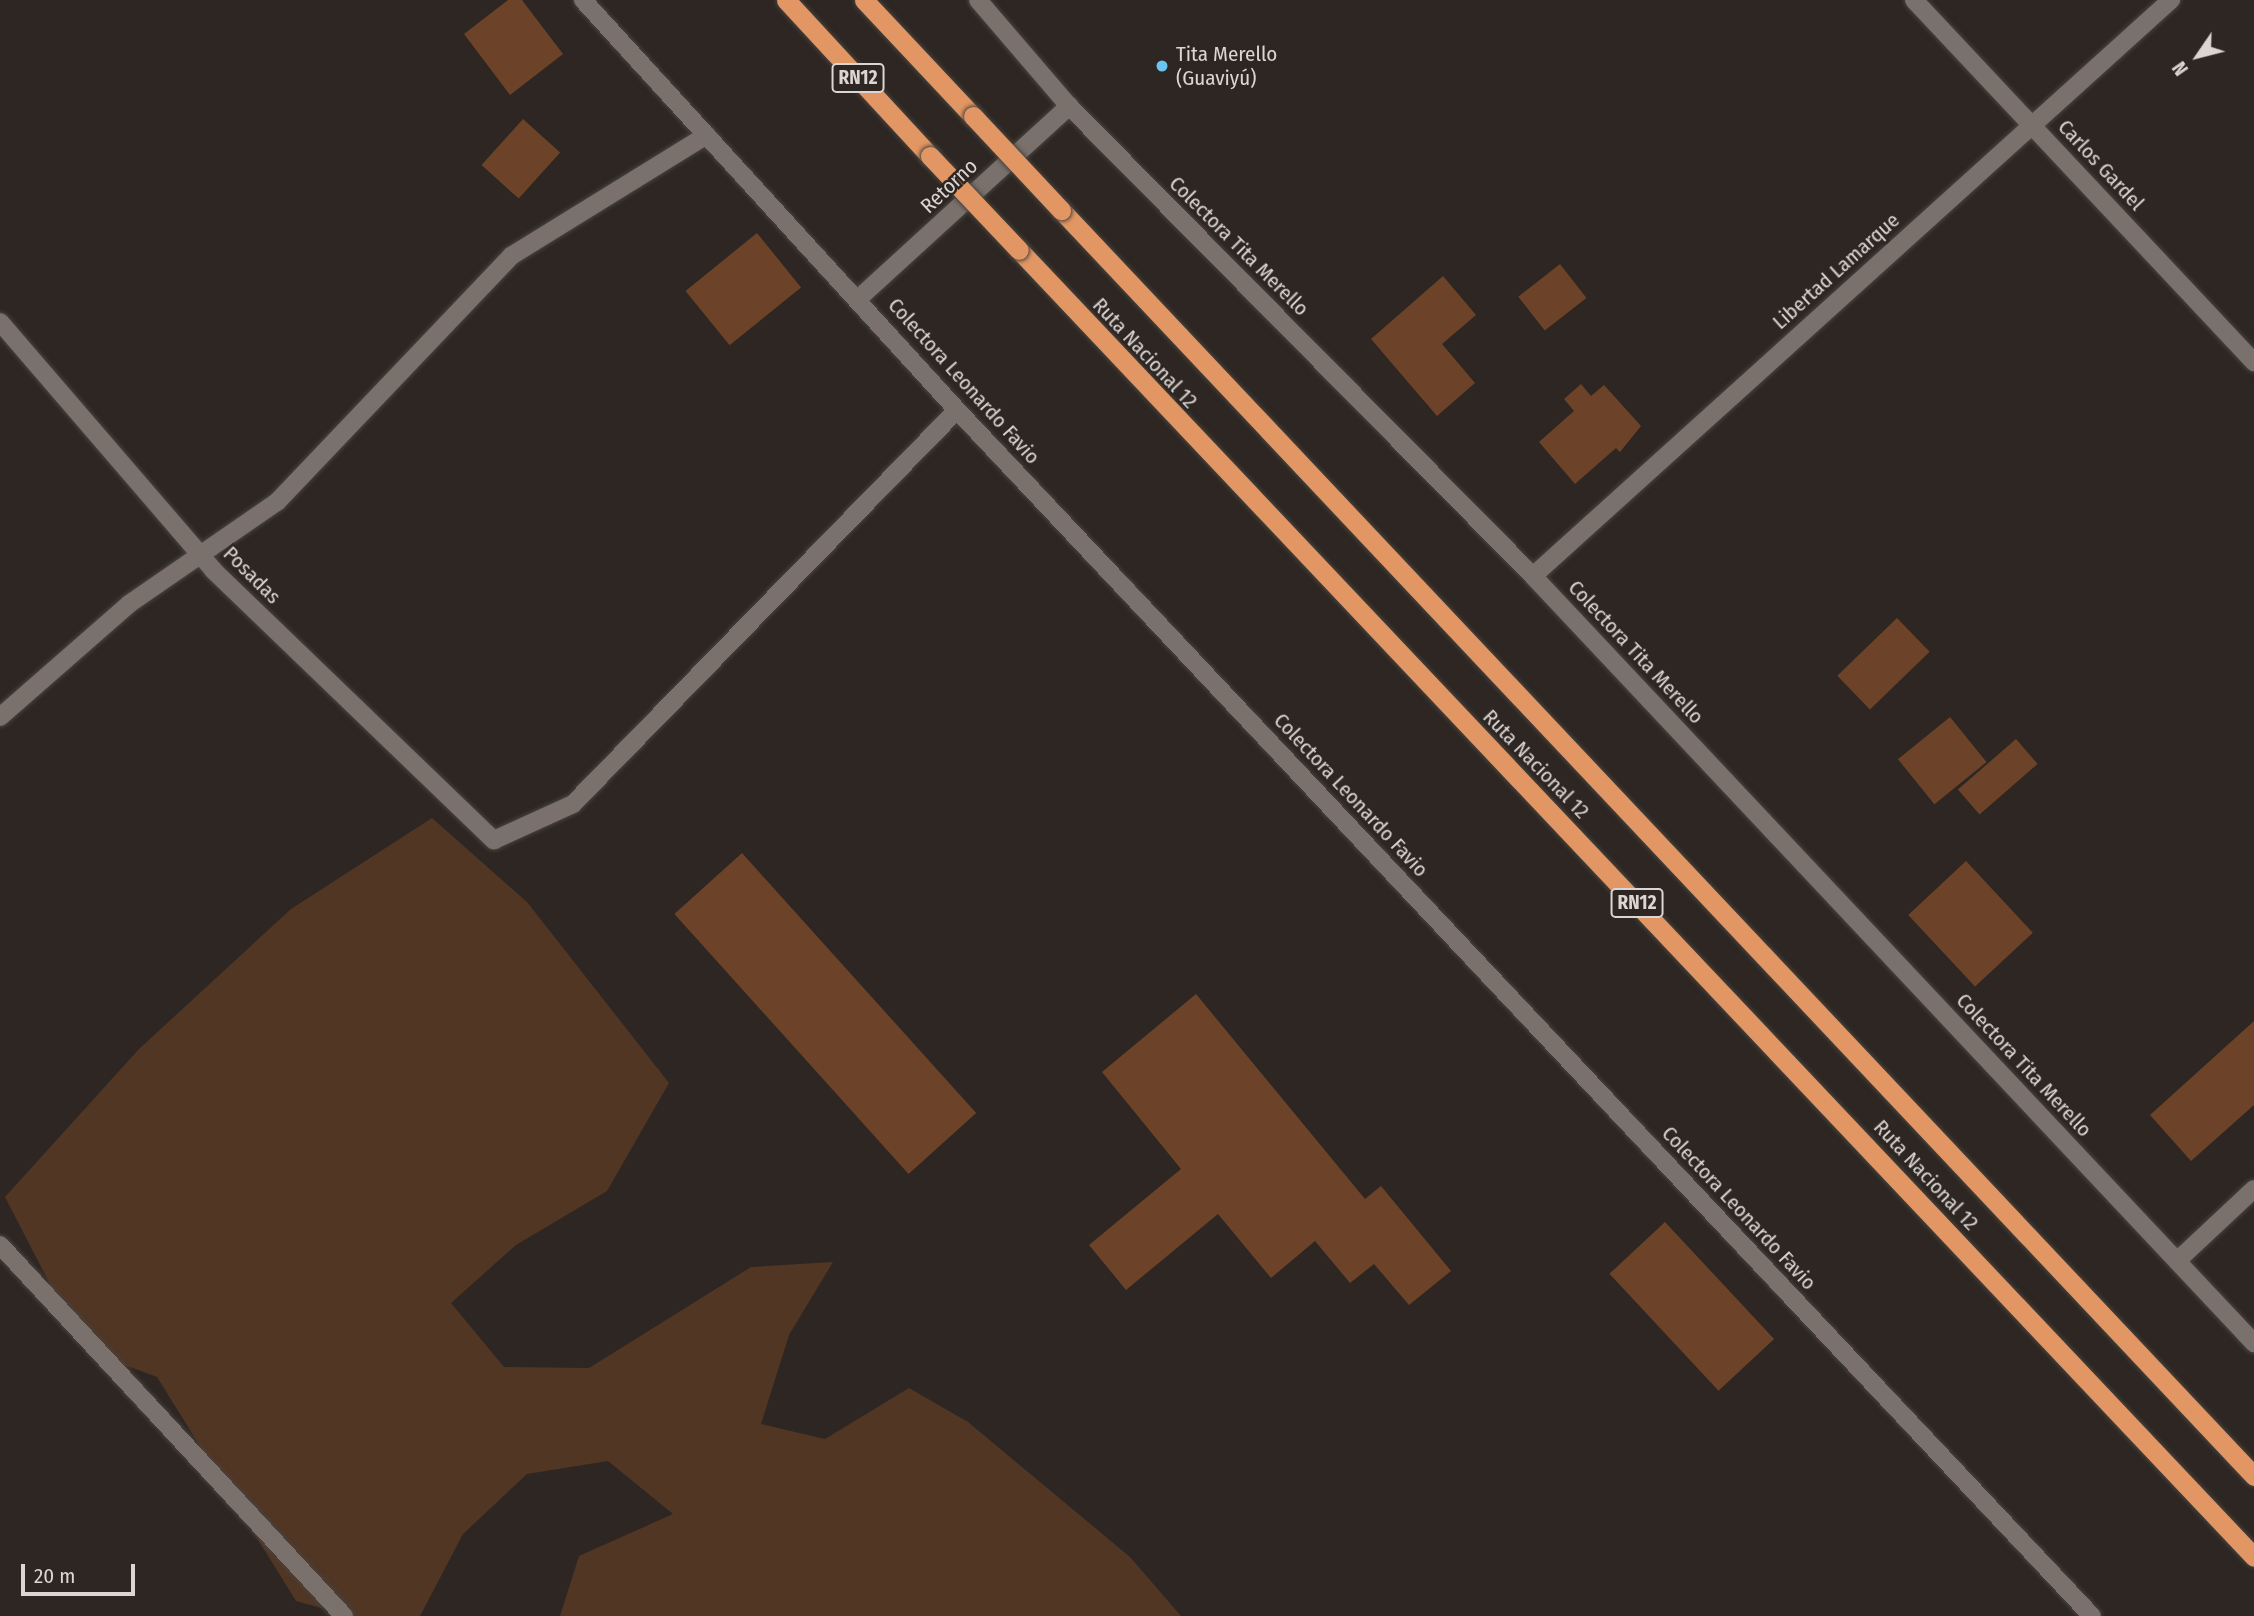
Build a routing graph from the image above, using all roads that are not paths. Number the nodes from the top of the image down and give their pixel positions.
1 (583, 0) edge
2 (786, 0) edge
3 (864, 0) edge
4 (978, 0) edge
5 (1914, 0) edge
6 (2171, 0) edge
7 (1069, 106) junction
8 (2032, 125) junction
9 (707, 135) junction
10 (859, 298) junction
11 (0, 322) edge
12 (2254, 362) edge
13 (957, 410) junction
14 (200, 555) junction
15 (1533, 576) junction
16 (0, 717) edge
17 (2254, 1189) edge
18 (0, 1245) edge
19 (2177, 1261) junction
20 (2254, 1343) edge
21 (2254, 1476) edge
22 (2254, 1557) edge
23 (344, 1616) edge
24 (2092, 1616) edge

1 - 9 street, Colectora Leonardo Favio
2 - 22 highway, Ruta Nacional 12 / RN12, bridge
3 - 21 highway, Ruta Nacional 12 / RN12, bridge
4 - 7 street, Colectora Tita Merello
5 - 8 street, Carlos Gardel
6 - 8 street, Libertad Lamarque
7 - 10 street, Retorno
7 - 15 street, Colectora Tita Merello
8 - 12 street, Carlos Gardel
8 - 15 street, Libertad Lamarque
9 - 10 street, Colectora Leonardo Favio
9 - 14 street
10 - 13 street, Colectora Leonardo Favio
11 - 14 street, Posadas
13 - 14 street, Posadas
13 - 24 street, Colectora Leonardo Favio
14 - 16 street
15 - 19 street, Colectora Tita Merello
17 - 19 street
18 - 23 street
19 - 20 street, Colectora Tita Merello

